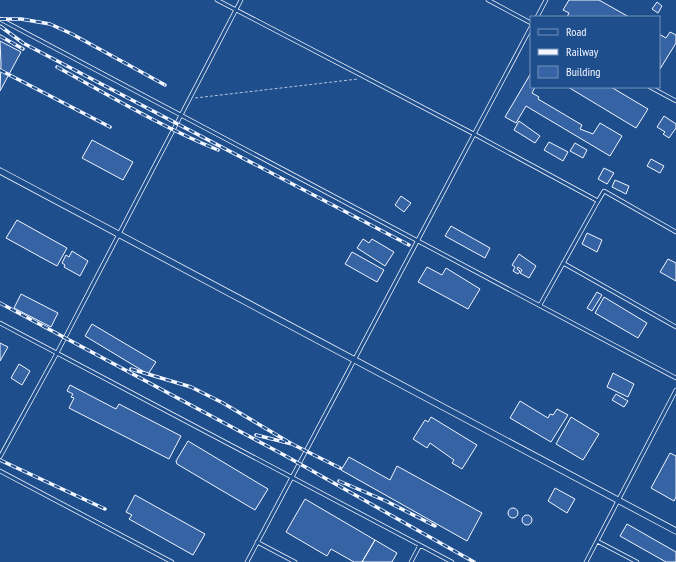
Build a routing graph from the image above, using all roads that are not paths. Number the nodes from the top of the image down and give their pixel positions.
1 (217, 0) edge
2 (241, 0) edge
3 (488, 0) edge
4 (546, 0) edge
5 (236, 10) junction
6 (538, 16) edge
7 (0, 19) edge
8 (530, 22) edge
9 (530, 30) edge
10 (652, 88) edge
11 (676, 101) edge
12 (180, 116) junction
13 (474, 134) junction
14 (0, 171) edge
15 (598, 201) junction
16 (676, 232) edge
17 (118, 235) junction
18 (418, 240) junction
19 (563, 263) junction
20 (540, 305) junction
21 (0, 323) edge
22 (676, 327) edge
23 (57, 353) junction
24 (354, 360) junction
25 (676, 378) edge
26 (676, 390) edge
27 (0, 457) edge
28 (0, 471) edge
29 (292, 477) junction
30 (618, 501) junction
31 (676, 531) edge
32 (597, 540) junction
33 (257, 542) junction
34 (420, 546) junction
35 (172, 562) edge
36 (247, 562) edge
37 (295, 562) edge
38 (411, 562) edge
39 (452, 562) edge
40 (586, 562) edge
41 (637, 562) edge

1 - 5 lane
2 - 5 lane
3 - 8 lane
4 - 6 lane
5 - 12 lane
5 - 13 lane
7 - 12 lane
9 - 13 lane
10 - 11 lane
12 - 17 lane
12 - 18 lane
13 - 15 lane
13 - 18 lane
14 - 17 street
15 - 16 lane
15 - 19 lane
17 - 23 lane
17 - 24 street
18 - 20 lane
18 - 24 lane
19 - 20 lane
19 - 22 lane
20 - 25 lane
21 - 23 lane
23 - 27 lane
23 - 29 lane
24 - 29 lane
24 - 30 street
26 - 30 lane
28 - 35 lane
29 - 33 lane
29 - 34 lane
30 - 31 street
30 - 32 lane
32 - 40 lane
32 - 41 lane
33 - 36 lane
33 - 37 lane
34 - 38 lane
34 - 39 lane

